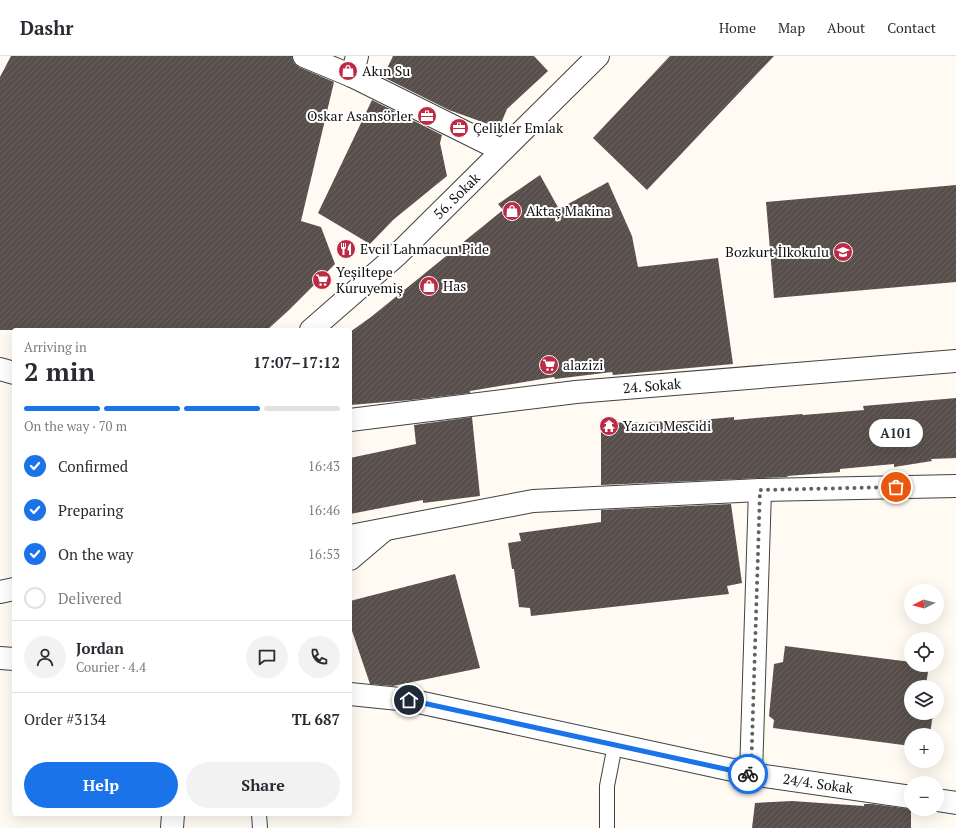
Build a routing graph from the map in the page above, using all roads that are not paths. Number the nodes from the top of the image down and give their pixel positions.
1 (304, 56) edge
2 (598, 56) edge
3 (354, 66) edge
4 (501, 150) junction
5 (313, 328) edge
6 (956, 360) edge
7 (0, 369) edge
8 (12, 372) edge
9 (352, 420) edge
10 (956, 486) edge
11 (760, 490) junction
12 (384, 530) junction
13 (352, 536) edge
14 (352, 557) edge
15 (12, 589) edge
16 (0, 592) edge
17 (0, 658) edge
18 (12, 659) edge
19 (352, 694) edge
20 (615, 745) junction
21 (751, 774) junction
22 (904, 795) edge
23 (944, 801) edge
24 (956, 803) edge
25 (172, 816) edge
26 (259, 816) edge
27 (172, 828) edge
28 (260, 828) edge
29 (607, 828) edge

1 - 3 street
2 - 4 street, 56. Sokak
3 - 4 street
4 - 5 street, 56. Sokak
6 - 9 street, 24. Sokak
7 - 8 street
10 - 11 street
11 - 12 street
11 - 21 street
12 - 13 street
12 - 14 street
15 - 16 street
17 - 18 street
19 - 20 street, 24/4. Sokak
20 - 21 street, 24/4. Sokak
20 - 29 lane
21 - 22 street, 24/4. Sokak
23 - 24 street
25 - 27 street
26 - 28 lane

